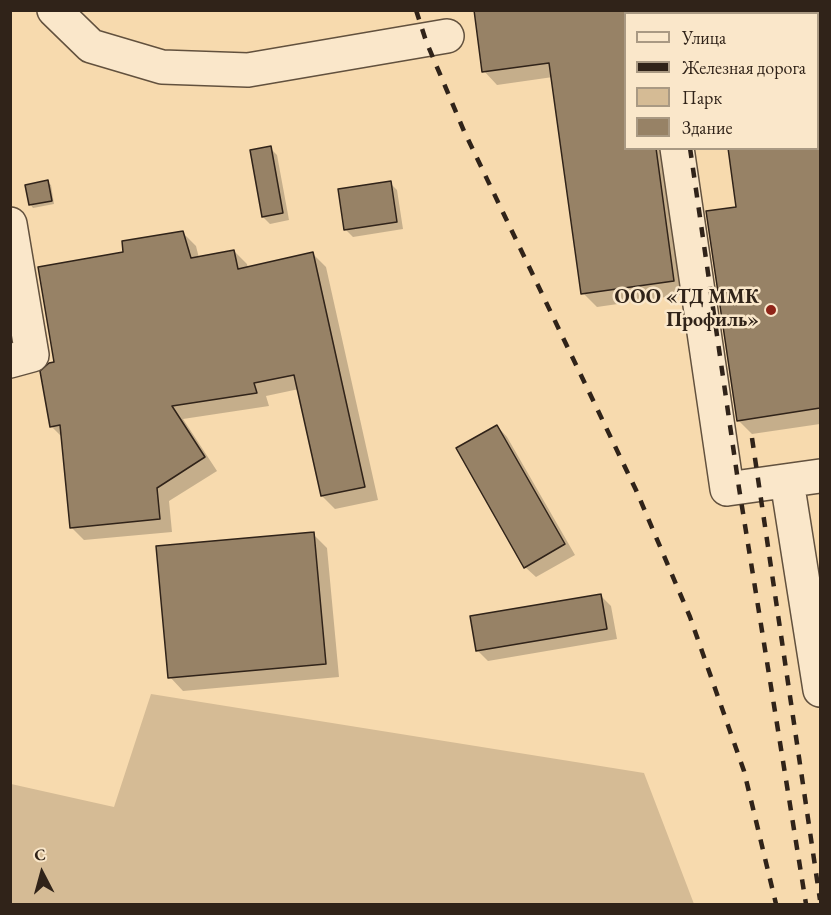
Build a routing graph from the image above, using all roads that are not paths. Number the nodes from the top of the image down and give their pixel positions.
1 (54, 10) edge
2 (447, 36) dead end
3 (677, 150) edge
4 (10, 224) edge
5 (10, 361) edge
6 (820, 476) edge
7 (787, 481) junction
8 (820, 690) edge

1 - 2 lane
3 - 7 lane
4 - 5 lane
6 - 7 lane
7 - 8 lane

